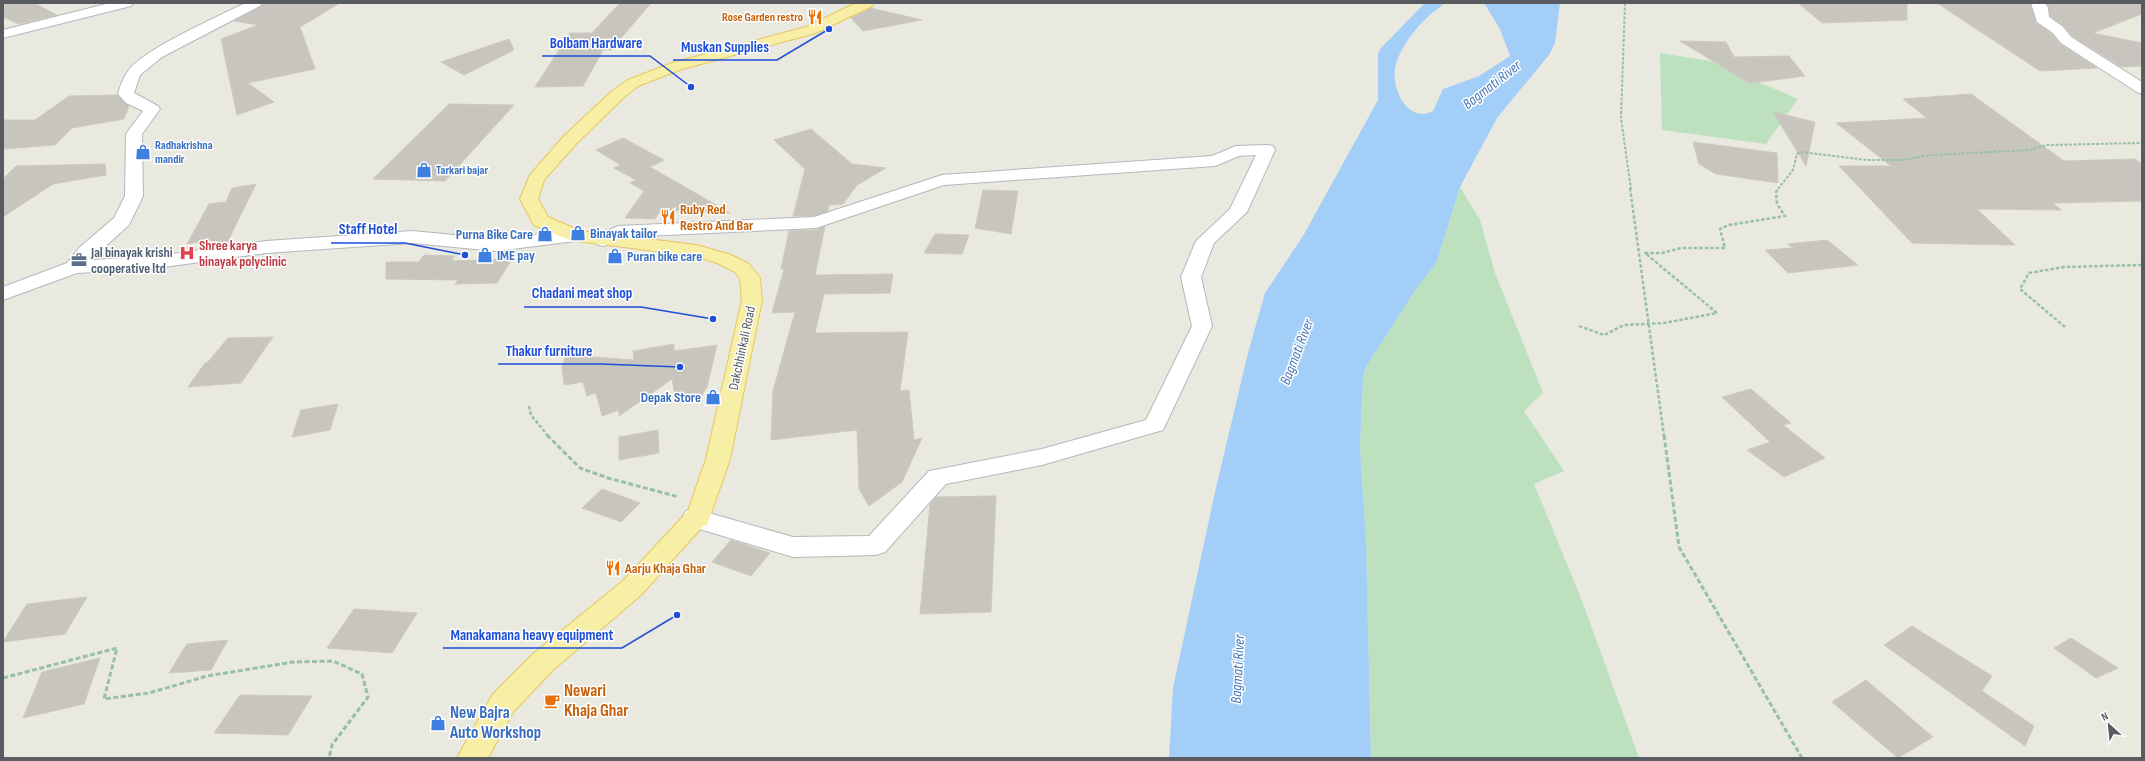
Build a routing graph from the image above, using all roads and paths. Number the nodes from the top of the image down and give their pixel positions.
1 (125, 3) edge
2 (255, 3) edge
3 (867, 3) edge
4 (1625, 3) edge
5 (2038, 3) edge
6 (3, 34) edge
7 (2142, 89) edge
8 (2142, 143) edge
9 (576, 236) junction
10 (603, 240) junction
11 (2142, 265) edge
12 (74, 267) junction
13 (3, 294) edge
14 (1649, 323) junction
15 (1579, 326) dead end
16 (2065, 327) dead end
17 (529, 406) dead end
18 (699, 511) junction
19 (3, 678) edge
20 (330, 758) edge
21 (472, 758) edge
22 (1802, 758) edge

1 - 6 street
2 - 12 street
3 - 9 main road, Dakchhinkali Road
4 - 14 path
5 - 7 street
8 - 14 path
9 - 10 main road, Dakchhinkali Road
9 - 12 street
10 - 18 main road, Dakchhinkali Road
10 - 18 street
11 - 16 path
12 - 13 street
14 - 15 path
14 - 22 path
17 - 18 path
18 - 21 main road, Dakchhinkali Road
19 - 20 path

